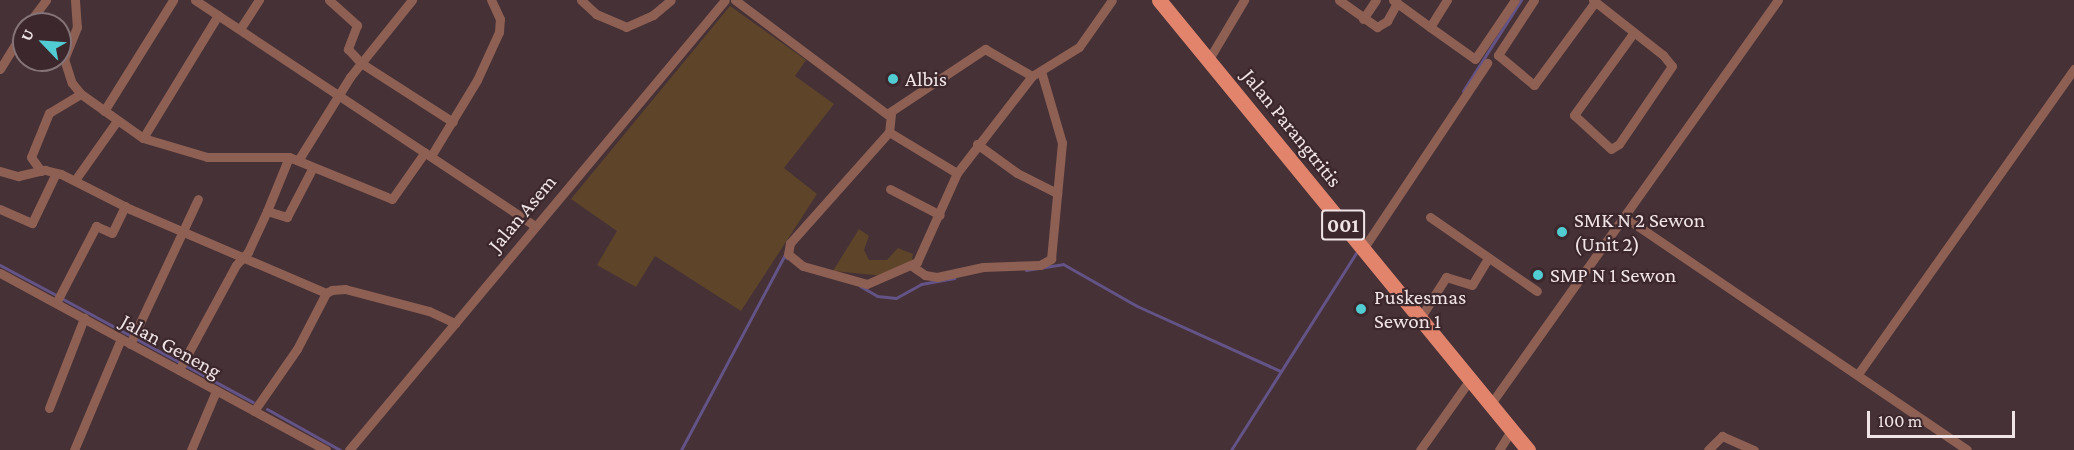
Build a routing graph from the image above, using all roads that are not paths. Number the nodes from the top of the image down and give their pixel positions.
1 (75, 0) edge
2 (173, 0) edge
3 (195, 0) edge
4 (259, 0) edge
5 (329, 0) edge
6 (412, 0) edge
7 (491, 0) edge
8 (581, 0) edge
9 (671, 0) edge
10 (725, 0) edge
11 (735, 0) edge
12 (1112, 0) edge
13 (1159, 0) edge
14 (1244, 0) edge
15 (1339, 0) edge
16 (1376, 0) edge
17 (1447, 0) edge
18 (1515, 0) edge
19 (1534, 0) edge
20 (1778, 0) edge
21 (1594, 1) edge
22 (1395, 2) edge
23 (218, 15) junction
24 (1363, 19) junction
25 (1430, 27) junction
26 (240, 29) junction
27 (1634, 32) junction
28 (0, 47) edge
29 (12, 48) edge
30 (9, 52) junction
31 (1209, 59) junction
32 (361, 63) junction
33 (1487, 63) dead end
34 (0, 69) edge
35 (2074, 69) edge
36 (1041, 71) junction
37 (1032, 76) junction
38 (81, 94) junction
39 (340, 96) junction
40 (104, 111) junction
41 (891, 114) junction
42 (116, 122) junction
43 (453, 122) junction
44 (889, 132) junction
45 (143, 138) junction
46 (977, 144) junction
47 (428, 154) junction
48 (289, 156) junction
49 (299, 159) junction
50 (313, 166) junction
51 (0, 171) edge
52 (41, 171) junction
53 (56, 173) junction
54 (957, 173) junction
55 (75, 180) junction
56 (890, 189) dead end
57 (1057, 193) junction
58 (198, 199) dead end
59 (125, 206) junction
60 (0, 209) edge
61 (267, 211) junction
62 (940, 215) junction
63 (1430, 217) dead end
64 (1626, 218) junction
65 (534, 225) junction
66 (183, 231) junction
67 (1363, 249) junction
68 (243, 256) junction
69 (1488, 258) junction
70 (912, 266) junction
71 (0, 273) edge
72 (1537, 291) dead end
73 (326, 293) junction
74 (56, 303) junction
75 (84, 318) junction
76 (1419, 320) junction
77 (454, 323) junction
78 (130, 338) junction
79 (182, 365) junction
80 (1858, 374) junction
81 (1469, 381) junction
82 (216, 391) junction
83 (1490, 405) junction
84 (49, 408) dead end
85 (254, 411) junction
86 (1511, 431) junction
87 (74, 450) edge
88 (191, 450) edge
89 (326, 450) edge
90 (349, 450) edge
91 (1420, 450) edge
92 (1499, 450) edge
93 (1528, 450) edge
94 (1708, 450) edge
95 (1755, 450) edge
96 (1967, 450) edge

1 - 38 street
2 - 40 street
3 - 23 street
4 - 26 street
5 - 32 street
6 - 32 street
7 - 43 street
8 - 9 street
10 - 65 street, Jalan Asem
11 - 41 street
12 - 36 street
13 - 31 main road, Jalan Parangtritis / 001
14 - 31 street
15 - 24 street
16 - 24 street
17 - 25 street
18 - 25 street
19 - 21 street
20 - 64 street
21 - 27 street
22 - 24 street
22 - 25 street
23 - 26 street
23 - 45 street
26 - 39 street
27 - 27 street
28 - 30 street
29 - 30 street
30 - 34 street
31 - 67 main road, Jalan Parangtritis / 001
32 - 39 street
32 - 43 street
33 - 67 street
35 - 80 street
36 - 37 street
36 - 57 street
37 - 41 street
37 - 46 street
38 - 40 street
38 - 52 street
39 - 47 street
39 - 49 street
40 - 42 street
41 - 44 street
42 - 45 street
42 - 55 street
43 - 47 street
44 - 54 street
44 - 70 street
45 - 48 street
46 - 54 street
46 - 57 street
47 - 50 street
47 - 65 street
48 - 49 street
48 - 61 street
49 - 50 street
50 - 61 street
51 - 52 street
52 - 53 street
53 - 55 street
53 - 60 street
54 - 62 street
55 - 59 street
56 - 62 street
57 - 70 street
58 - 66 street
59 - 66 street
59 - 74 street
61 - 68 street
62 - 70 street
63 - 69 street
64 - 80 street
64 - 83 street
65 - 77 street, Jalan Asem
66 - 68 street
66 - 78 street
67 - 76 main road, Jalan Parangtritis / 001
68 - 73 street
68 - 79 street
69 - 72 street
69 - 76 street
71 - 74 street, Jalan Geneng
73 - 77 street
73 - 85 street
74 - 75 street, Jalan Geneng
75 - 78 street, Jalan Geneng
75 - 84 street
76 - 81 main road, Jalan Parangtritis / 001
77 - 90 street, Jalan Asem
78 - 79 street, Jalan Geneng
78 - 87 street
79 - 82 street, Jalan Geneng
80 - 96 street
81 - 83 main road, Jalan Parangtritis / 001
81 - 91 street
82 - 85 street, Jalan Geneng
82 - 88 street
83 - 86 main road, Jalan Parangtritis / 001
85 - 89 street, Jalan Geneng
86 - 92 street
86 - 93 main road, Jalan Parangtritis / 001
94 - 95 street

